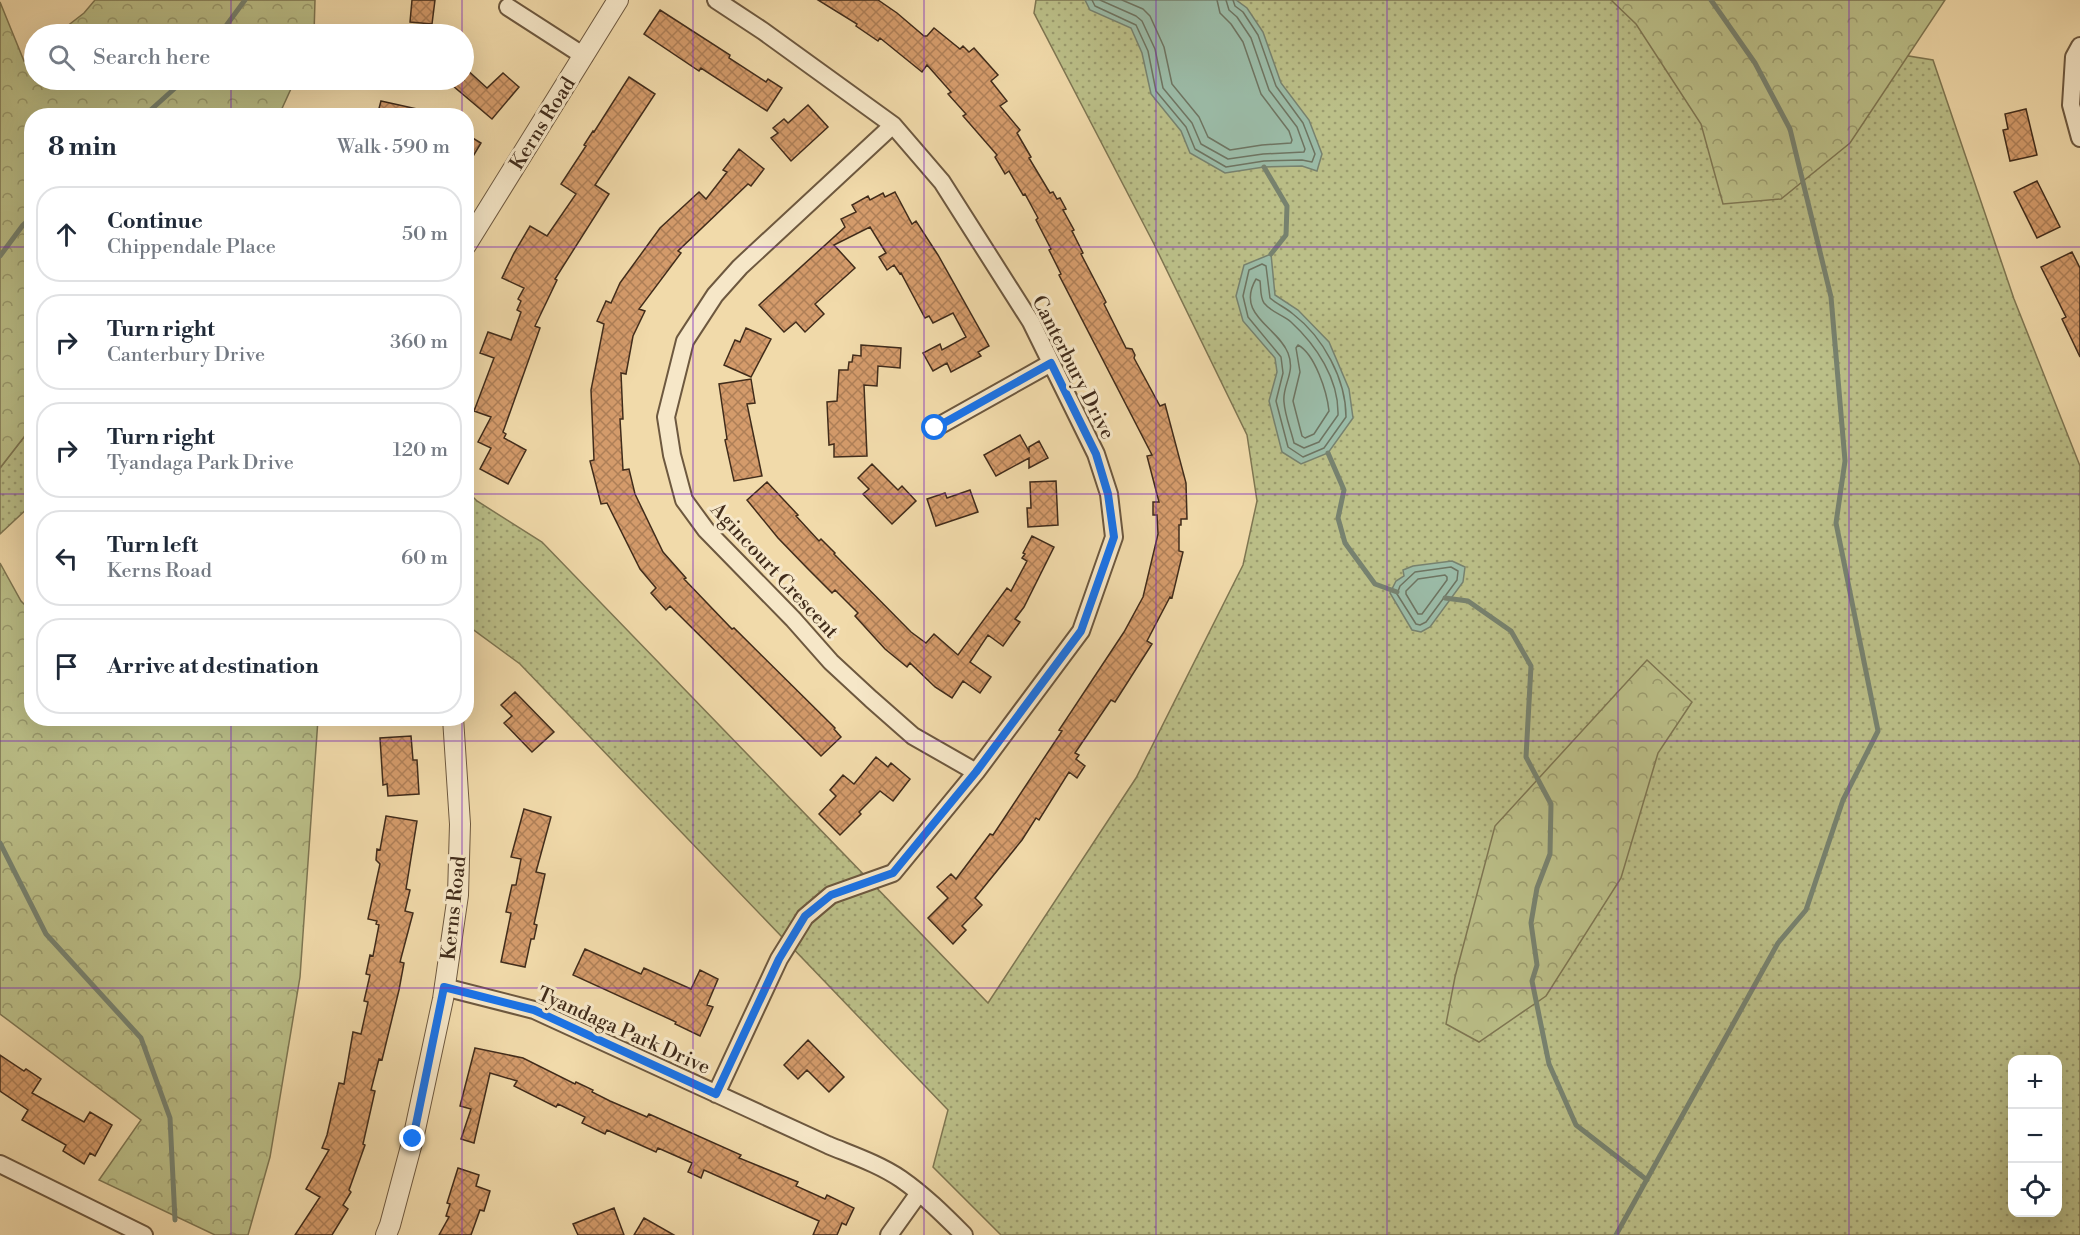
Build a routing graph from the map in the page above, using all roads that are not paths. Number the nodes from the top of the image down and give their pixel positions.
1 (618, 0) edge
2 (716, 0) edge
3 (508, 7) dead end
4 (2080, 46) edge
5 (584, 56) junction
6 (893, 125) junction
7 (2080, 138) edge
8 (474, 232) edge
9 (1051, 363) junction
10 (935, 428) dead end
11 (453, 726) edge
12 (976, 772) junction
13 (444, 987) junction
14 (716, 1094) junction
15 (0, 1165) edge
16 (919, 1193) junction
17 (144, 1235) edge
18 (386, 1235) edge
19 (889, 1235) edge
20 (964, 1235) edge

1 - 5 street, Kerns Road
2 - 6 street, Canterbury Drive
3 - 5 street
4 - 7 street
5 - 8 street, Kerns Road
6 - 9 street, Canterbury Drive
6 - 12 street, Agincourt Crescent
9 - 10 street
9 - 12 street, Canterbury Drive
11 - 13 street, Kerns Road
12 - 14 street, Canterbury Drive
13 - 14 street, Tyandaga Park Drive
13 - 18 street, Kerns Road
14 - 16 street, Tyandaga Park Drive
15 - 17 street
16 - 19 street
16 - 20 street, Tyandaga Park Drive

